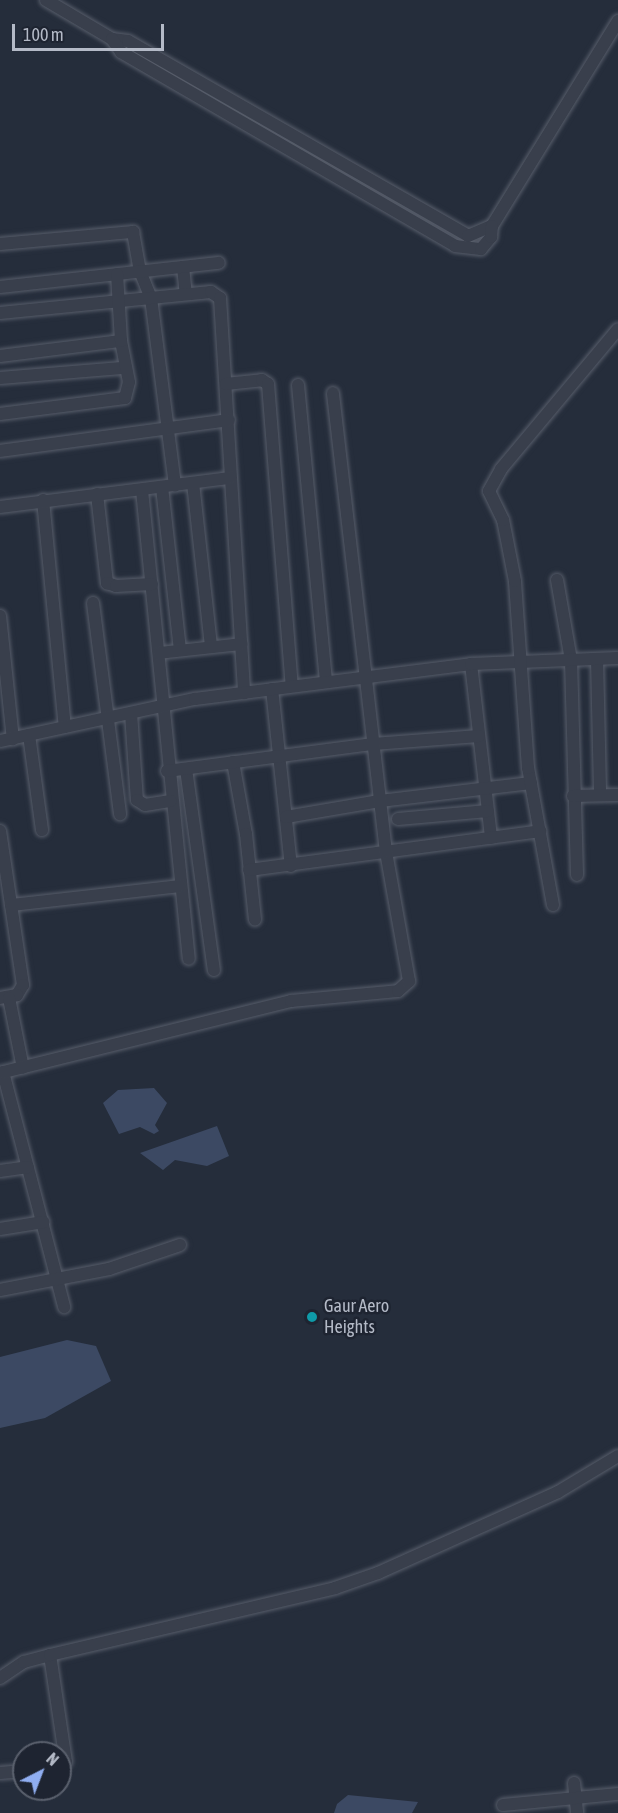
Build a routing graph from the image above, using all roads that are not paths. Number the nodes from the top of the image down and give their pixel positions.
1 (46, 0) edge
2 (618, 21) edge
3 (112, 39) junction
4 (492, 226) junction
5 (468, 236) junction
6 (0, 244) edge
7 (474, 251) junction
8 (219, 263) dead end
9 (183, 267) junction
10 (140, 272) junction
11 (117, 274) junction
12 (0, 287) edge
13 (186, 294) junction
14 (151, 298) junction
15 (119, 301) junction
16 (0, 313) edge
17 (618, 329) edge
18 (121, 341) junction
19 (0, 356) edge
20 (122, 368) dead end
21 (0, 378) edge
22 (226, 384) junction
23 (297, 385) dead end
24 (333, 393) dead end
25 (0, 414) edge
26 (229, 420) junction
27 (170, 428) junction
28 (0, 452) edge
29 (230, 478) junction
30 (193, 483) junction
31 (168, 486) junction
32 (142, 490) junction
33 (97, 494) junction
34 (43, 500) junction
35 (0, 507) edge
36 (557, 580) dead end
37 (152, 584) junction
38 (93, 603) dead end
39 (0, 616) edge
40 (242, 644) junction
41 (211, 647) junction
42 (180, 650) junction
43 (159, 653) junction
44 (618, 658) edge
45 (597, 659) junction
46 (571, 660) junction
47 (522, 662) junction
48 (471, 664) junction
49 (366, 676) junction
50 (326, 681) junction
51 (292, 686) junction
52 (273, 689) junction
53 (244, 693) junction
54 (162, 706) junction
55 (130, 713) junction
56 (105, 719) junction
57 (65, 727) junction
58 (29, 735) junction
59 (479, 736) junction
60 (13, 739) junction
61 (0, 741) edge
62 (373, 744) junction
63 (280, 756) junction
64 (233, 762) junction
65 (186, 769) junction
66 (167, 771) junction
67 (531, 783) junction
68 (486, 788) junction
69 (600, 795) junction
70 (618, 795) edge
71 (573, 796) junction
72 (171, 801) junction
73 (380, 801) junction
74 (488, 810) junction
75 (120, 814) dead end
76 (286, 817) junction
77 (398, 819) dead end
78 (42, 830) dead end
79 (0, 831) edge
80 (540, 831) junction
81 (491, 838) junction
82 (1, 848) edge
83 (386, 852) junction
84 (291, 866) junction
85 (249, 870) junction
86 (577, 874) dead end
87 (181, 886) junction
88 (11, 905) junction
89 (554, 905) dead end
90 (255, 920) dead end
91 (189, 959) dead end
92 (214, 970) dead end
93 (4, 998) edge
94 (23, 1068) junction
95 (1, 1072) edge
96 (28, 1167) junction
97 (0, 1171) edge
98 (43, 1222) junction
99 (0, 1229) edge
100 (180, 1245) dead end
101 (58, 1281) junction
102 (0, 1290) edge
103 (64, 1307) dead end
104 (618, 1456) edge
105 (50, 1655) junction
106 (3, 1673) edge
107 (63, 1741) edge
108 (574, 1783) dead end
109 (618, 1794) edge
110 (503, 1805) dead end
111 (576, 1807) edge

1 - 3 street
2 - 4 street
3 - 5 street
3 - 7 street
4 - 5 street
4 - 7 street
5 - 7 street
6 - 10 street
8 - 9 street
9 - 10 street
9 - 13 street
10 - 11 street
10 - 14 street
11 - 12 street
11 - 15 street
13 - 14 street
13 - 22 street
14 - 15 street
14 - 27 street
15 - 16 street
15 - 18 street
17 - 47 street
18 - 19 street
18 - 25 street
20 - 21 street
22 - 26 street
22 - 51 street
23 - 50 street
24 - 49 street
26 - 27 street
26 - 29 street
27 - 28 street
27 - 31 street
29 - 30 street
29 - 40 street
30 - 31 street
30 - 41 street
31 - 32 street
31 - 42 street
32 - 33 street
32 - 37 street
33 - 34 street
33 - 37 street
34 - 35 street
34 - 57 street
36 - 46 street
37 - 43 street
38 - 56 street
39 - 60 street
40 - 41 street
40 - 53 street
41 - 42 street
42 - 43 street
43 - 54 street
44 - 45 street
45 - 46 street
45 - 69 street
46 - 47 street
46 - 71 street
47 - 48 street
47 - 67 street
48 - 49 street
48 - 59 street
49 - 50 street
49 - 62 street
50 - 51 street
51 - 52 street
52 - 53 street
52 - 63 street
53 - 54 street
54 - 55 street
54 - 66 street
55 - 56 street
55 - 72 street
56 - 57 street
56 - 75 street
57 - 58 street
58 - 60 street
58 - 78 street
59 - 62 street
59 - 68 street
60 - 61 street
62 - 63 street
62 - 73 street
63 - 64 street
63 - 76 street
64 - 65 street
64 - 85 street
65 - 66 street
65 - 92 street
66 - 72 street
67 - 68 street
67 - 80 street
68 - 73 street
68 - 74 street
69 - 70 street
69 - 71 street
71 - 86 street
72 - 87 street
73 - 76 street
73 - 83 street
74 - 77 street
74 - 81 street
76 - 84 street
79 - 82 street
80 - 81 street
80 - 89 street
81 - 83 street
82 - 88 street
83 - 84 street
83 - 94 street
84 - 85 street
85 - 90 street
87 - 88 street
87 - 91 street
88 - 93 street
93 - 94 street
94 - 95 street
95 - 96 street
96 - 97 street
96 - 98 street
98 - 99 street
98 - 101 street
100 - 101 street
101 - 102 street
101 - 103 street
104 - 105 street
105 - 106 street
105 - 107 street
108 - 111 street
109 - 111 street
110 - 111 street

